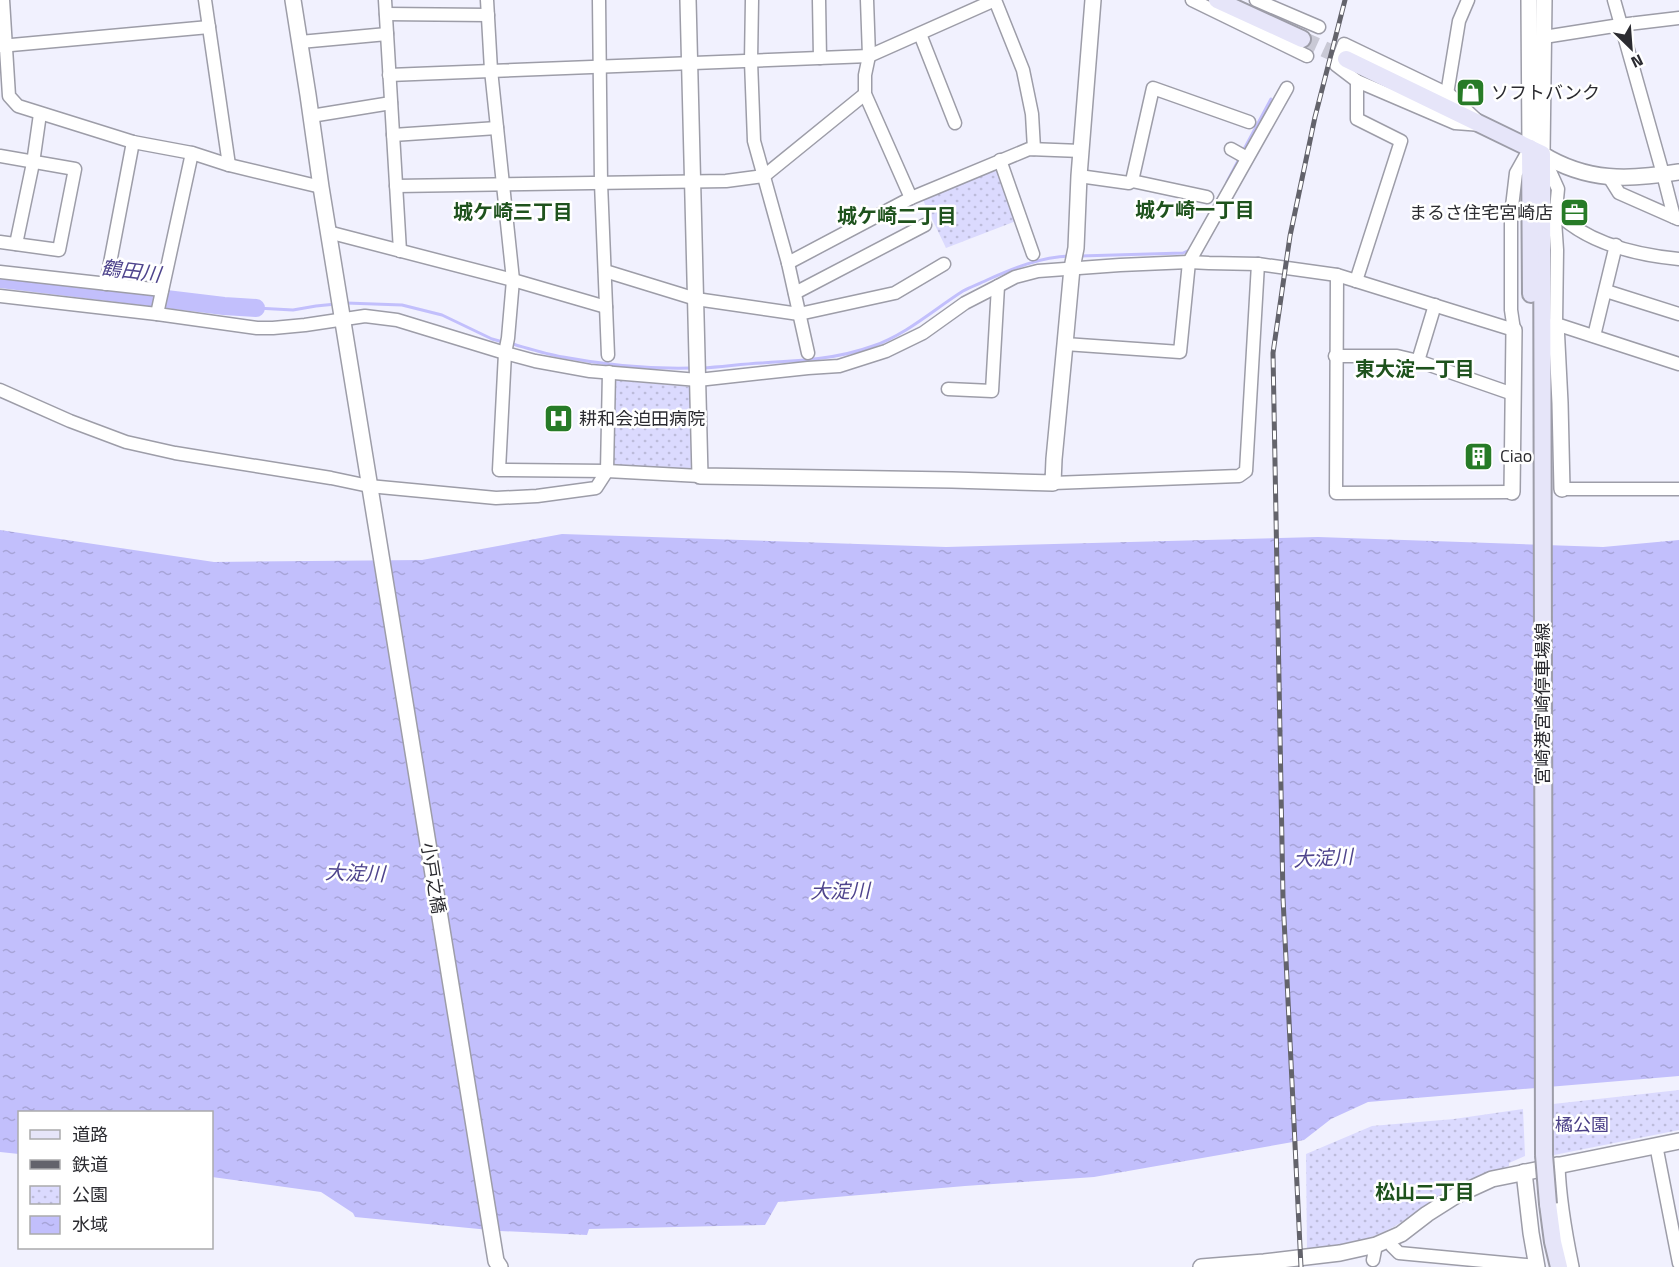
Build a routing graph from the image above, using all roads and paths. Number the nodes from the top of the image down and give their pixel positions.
1 (3, 0) edge
2 (206, 0) edge
3 (293, 0) edge
4 (385, 0) edge
5 (487, 0) edge
6 (599, 0) edge
7 (688, 0) edge
8 (752, 0) edge
9 (819, 0) edge
10 (867, 0) edge
11 (995, 0) edge
12 (1093, 0) edge
13 (1192, 0) edge
14 (1217, 0) edge
15 (1256, 0) edge
16 (1468, 0) edge
17 (1529, 0) edge
18 (1544, 0) edge
19 (1614, 0) edge
20 (386, 14) junction
21 (488, 15) junction
22 (1679, 18) edge
23 (1620, 25) junction
24 (209, 27) junction
25 (1318, 27) dead end
26 (387, 34) junction
27 (920, 34) junction
28 (1544, 37) junction
29 (1302, 39) tunnel mouth
30 (300, 42) junction
31 (3, 46) edge
32 (869, 56) junction
33 (1307, 56) dead end
34 (820, 58) junction
35 (1346, 59) tunnel mouth
36 (751, 61) junction
37 (689, 62) junction
38 (599, 66) junction
39 (491, 70) junction
40 (389, 75) junction
41 (1357, 81) junction
42 (1287, 88) dead end
43 (865, 94) junction
44 (1447, 94) junction
45 (391, 104) junction
46 (40, 114) junction
47 (311, 116) junction
48 (1249, 122) dead end
49 (955, 123) dead end
50 (1482, 125) junction
51 (497, 128) junction
52 (393, 135) junction
53 (133, 142) junction
54 (1034, 149) junction
55 (1231, 149) dead end
56 (1081, 151) junction
57 (1536, 151) junction
58 (192, 153) junction
59 (0, 156) edge
60 (1247, 158) junction
61 (1000, 160) junction
62 (33, 163) junction
63 (230, 165) junction
64 (1679, 172) edge
65 (1663, 174) junction
66 (1079, 176) junction
67 (764, 177) junction
68 (1609, 177) junction
69 (694, 181) junction
70 (1132, 181) junction
71 (602, 183) junction
72 (504, 184) junction
73 (396, 186) junction
74 (321, 187) junction
75 (1207, 197) dead end
76 (910, 198) junction
77 (1556, 212) junction
78 (1676, 218) edge
79 (925, 225) dead end
80 (328, 231) junction
81 (0, 242) edge
82 (16, 244) junction
83 (1616, 245) junction
84 (400, 251) junction
85 (1033, 254) dead end
86 (1679, 259) edge
87 (1190, 262) junction
88 (788, 263) junction
89 (944, 264) dead end
90 (1258, 264) junction
91 (1072, 268) junction
92 (0, 272) edge
93 (605, 272) junction
94 (1337, 275) junction
95 (513, 280) junction
96 (1356, 281) junction
97 (106, 284) junction
98 (998, 286) junction
99 (162, 290) junction
100 (1606, 291) junction
101 (795, 293) junction
102 (0, 296) edge
103 (696, 299) junction
104 (1435, 305) junction
105 (606, 307) junction
106 (157, 314) junction
107 (799, 314) junction
108 (1679, 314) edge
109 (342, 319) junction
110 (1556, 324) junction
111 (1514, 330) junction
112 (1594, 336) junction
113 (1065, 344) junction
114 (504, 353) junction
115 (808, 353) dead end
116 (608, 356) dead end
117 (1335, 356) junction
118 (1418, 361) junction
119 (1679, 364) edge
120 (609, 372) junction
121 (698, 380) junction
122 (948, 389) dead end
123 (0, 390) edge
124 (1513, 394) junction
125 (607, 471) junction
126 (700, 476) junction
127 (1053, 483) junction
128 (1562, 489) joint
129 (1679, 489) edge
130 (370, 491) junction
131 (1512, 492) joint
132 (1679, 1141) edge
133 (1656, 1145) junction
134 (1557, 1165) junction
135 (1524, 1172) junction
136 (1548, 1242) junction
137 (1379, 1248) junction
138 (1679, 1263) edge
139 (498, 1264) edge
140 (1265, 1265) edge
141 (1200, 1267) edge
142 (1541, 1267) edge
143 (1559, 1267) edge
144 (1571, 1267) edge

1 - 31 street
2 - 24 street
3 - 30 street, 小戸之橋
4 - 20 street
5 - 21 street
6 - 38 street
7 - 37 street
8 - 36 street
9 - 34 street
10 - 32 street
11 - 27 street
11 - 54 street
12 - 56 street
13 - 33 street
14 - 29 main road
15 - 25 street
16 - 44 street
17 - 57 street
18 - 28 street
19 - 23 street
20 - 21 street
20 - 26 street
21 - 39 street
22 - 23 street
23 - 28 street
23 - 65 street
24 - 31 street
24 - 63 street
26 - 30 street
26 - 40 street
27 - 32 street
27 - 49 street
28 - 57 street
30 - 47 street, 小戸之橋
31 - 46 street
32 - 34 street
32 - 43 street
34 - 36 street
35 - 50 main road
36 - 37 street
36 - 67 street
37 - 38 street
37 - 69 street
38 - 39 street
38 - 71 street
39 - 40 street
39 - 51 street
40 - 45 street
41 - 44 street
41 - 50 street
41 - 96 street
42 - 60 street
43 - 67 street
43 - 76 street
44 - 50 street
45 - 47 street
45 - 52 street
46 - 53 street
46 - 62 street
47 - 74 street, 小戸之橋
48 - 70 street
50 - 57 main road
51 - 52 street
51 - 72 street
52 - 73 street
53 - 58 street
53 - 97 street
54 - 56 street
54 - 61 street
55 - 60 street
56 - 66 street
57 - 68 street
57 - 77 street
57 - 111 street
57 - 136 main road, 宮崎港宮崎停車場線
58 - 63 street
58 - 99 street
59 - 62 street
60 - 87 street
61 - 76 street
61 - 85 street
62 - 82 street
62 - 82 street
63 - 74 street
64 - 65 street
65 - 68 street
65 - 78 street
66 - 70 street
66 - 91 street
67 - 69 street
67 - 88 street
68 - 78 street
69 - 71 street
69 - 103 street
70 - 75 street
71 - 72 street
71 - 93 street
72 - 73 street
72 - 95 street
73 - 84 street
74 - 80 street, 小戸之橋
76 - 88 street
77 - 83 street
77 - 110 street
79 - 101 street
80 - 84 street
80 - 109 street, 小戸之橋
81 - 82 street
83 - 86 street
83 - 100 street
84 - 95 street
87 - 90 street
87 - 91 street
87 - 113 street
88 - 101 street
89 - 107 street
90 - 94 street
90 - 127 street
91 - 98 street
91 - 113 street
92 - 97 street
93 - 103 street
93 - 105 street
94 - 96 street
94 - 117 street
95 - 105 street
95 - 114 street
96 - 104 street
97 - 99 street
98 - 121 street
98 - 122 street
99 - 106 street
100 - 108 street
100 - 112 street
101 - 107 street
102 - 106 street
103 - 107 street
103 - 121 street
104 - 111 street
104 - 118 street
105 - 116 street
106 - 109 street
107 - 115 street
109 - 114 street
109 - 130 street, 小戸之橋
110 - 112 street
110 - 128 street
111 - 124 street
112 - 119 street
113 - 127 street
114 - 120 street
114 - 125 street
117 - 118 street
117 - 131 street
118 - 124 street
120 - 121 street
120 - 125 street
121 - 126 street
123 - 130 street
124 - 131 street
125 - 126 street
125 - 130 street
126 - 127 street
128 - 129 street
130 - 139 street, 小戸之橋
132 - 133 street
133 - 134 street
133 - 138 street
134 - 135 street
134 - 144 street
135 - 137 street
135 - 142 street
136 - 142 main road, 宮崎港宮崎停車場線
136 - 143 main road, 宮崎港宮崎停車場線
137 - 140 street
137 - 142 street
140 - 141 street

